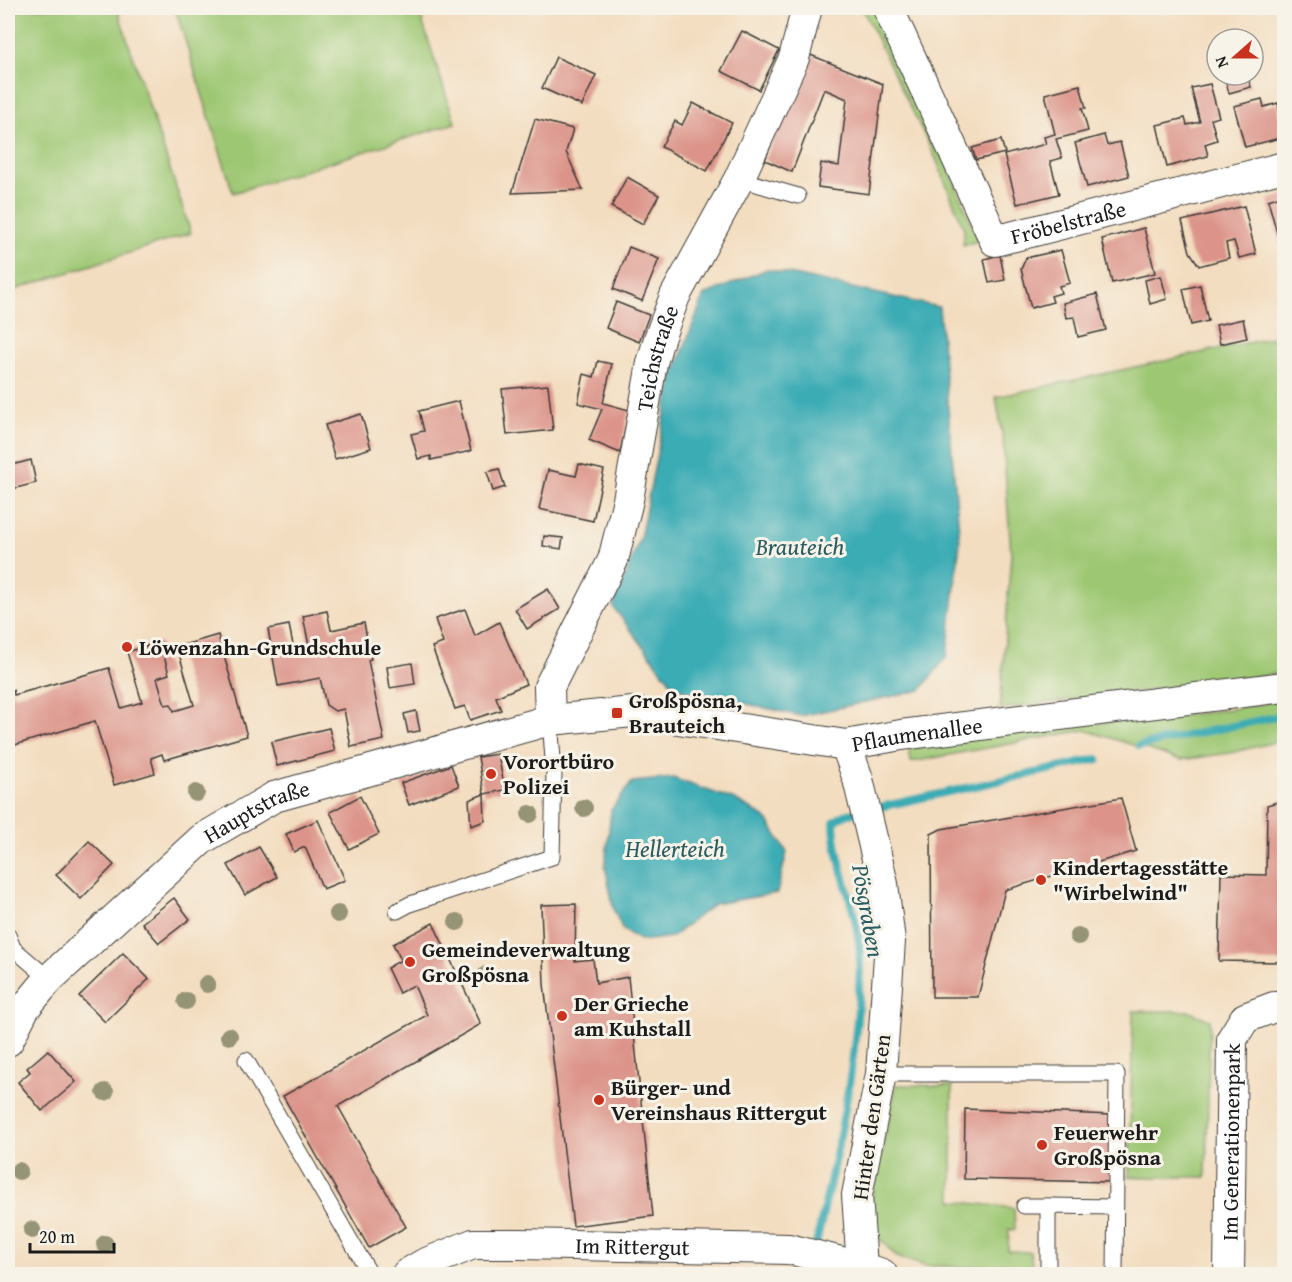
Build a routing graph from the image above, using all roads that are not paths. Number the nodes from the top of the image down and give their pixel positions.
1 (807, 8) edge
2 (888, 8) edge
3 (1284, 166) edge
4 (739, 179) junction
5 (798, 196) dead end
6 (1284, 687) edge
7 (550, 720) junction
8 (846, 745) junction
9 (397, 911) dead end
10 (8, 935) edge
11 (49, 979) junction
12 (16, 1007) edge
13 (1284, 1007) edge
14 (8, 1041) edge
15 (246, 1060) dead end
16 (881, 1074) junction
17 (1024, 1206) dead end
18 (1048, 1206) junction
19 (1115, 1207) junction
20 (865, 1273) edge
21 (370, 1275) edge
22 (407, 1275) edge
23 (1048, 1275) edge
24 (1115, 1275) edge
25 (1229, 1275) edge

1 - 4 street, Teichstraße
2 - 3 street, Fröbelstraße
4 - 5 lane
4 - 7 street, Teichstraße
6 - 8 street, Pflaumenallee
7 - 8 street, Pflaumenallee
7 - 9 lane
7 - 11 street, Hauptstraße
8 - 16 street, Hinter den Gärten
10 - 11 lane
11 - 12 street, Hauptstraße
12 - 14 street, Hauptstraße
13 - 25 street, Im Generationenpark
15 - 21 lane
16 - 19 lane
16 - 20 street, Hinter den Gärten
17 - 18 lane
18 - 19 lane
18 - 23 lane
19 - 24 lane
20 - 22 street, Im Rittergut

